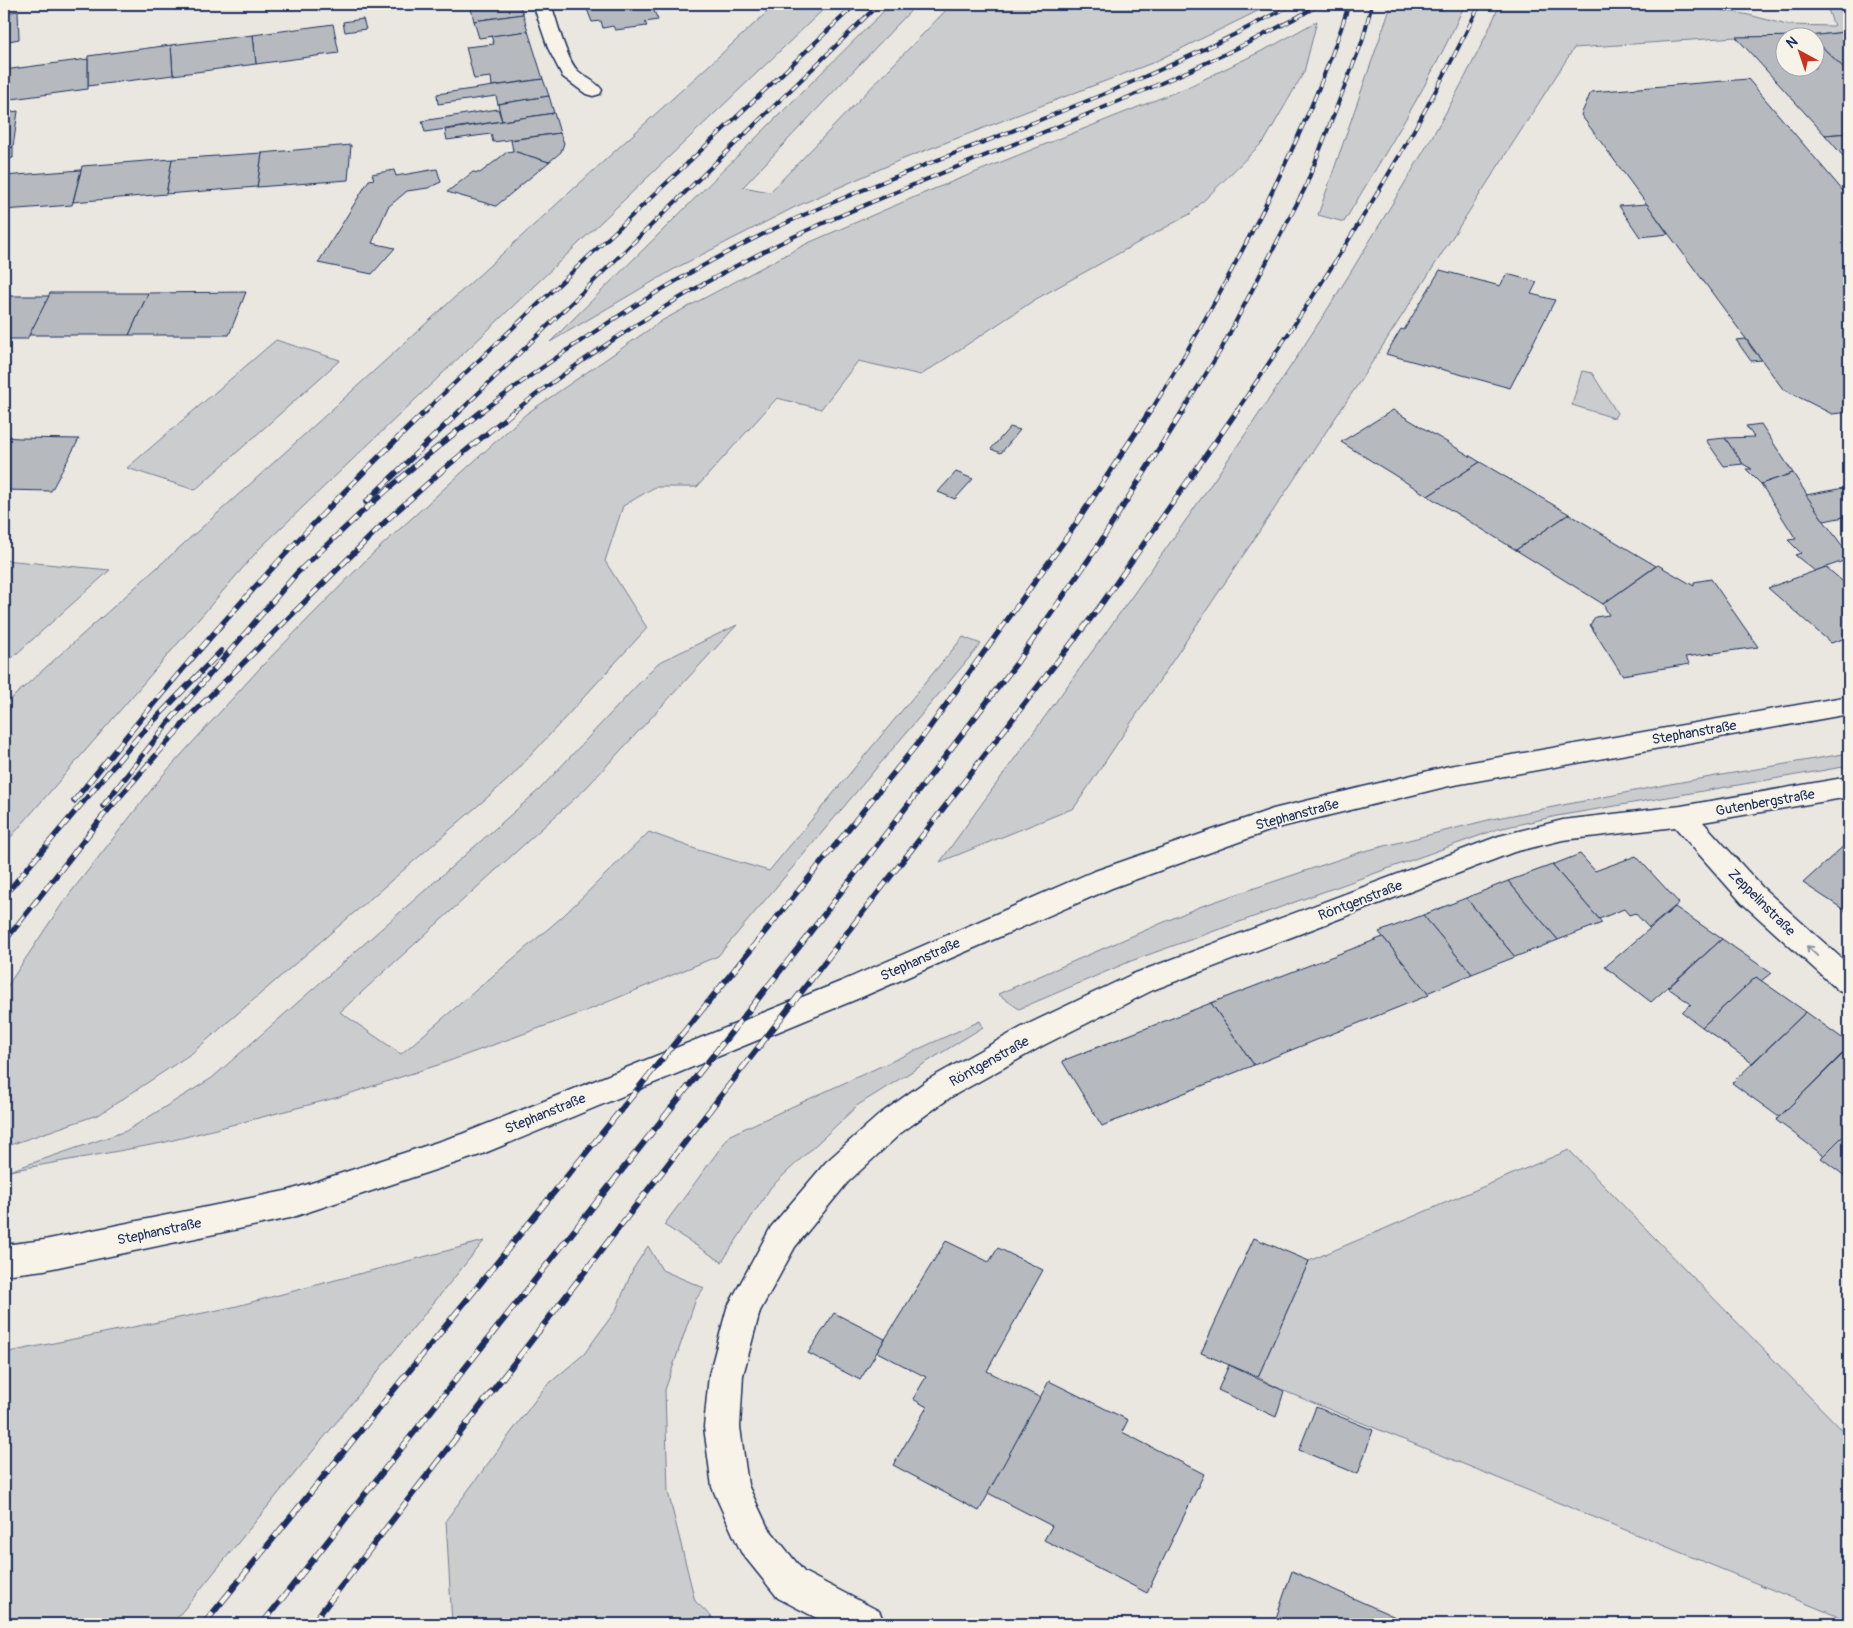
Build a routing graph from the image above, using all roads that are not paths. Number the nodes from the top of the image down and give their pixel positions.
1 (542, 4) edge
2 (593, 90) dead end
3 (1849, 705) edge
4 (1849, 787) edge
5 (1681, 816) junction
6 (1849, 983) edge
7 (4, 1260) edge
8 (866, 1624) edge

1 - 2 street
3 - 7 street, Stephanstraße
4 - 5 street, Gutenbergstraße
6 -> 5 street, Zeppelinstraße
5 - 8 street, Röntgenstraße

